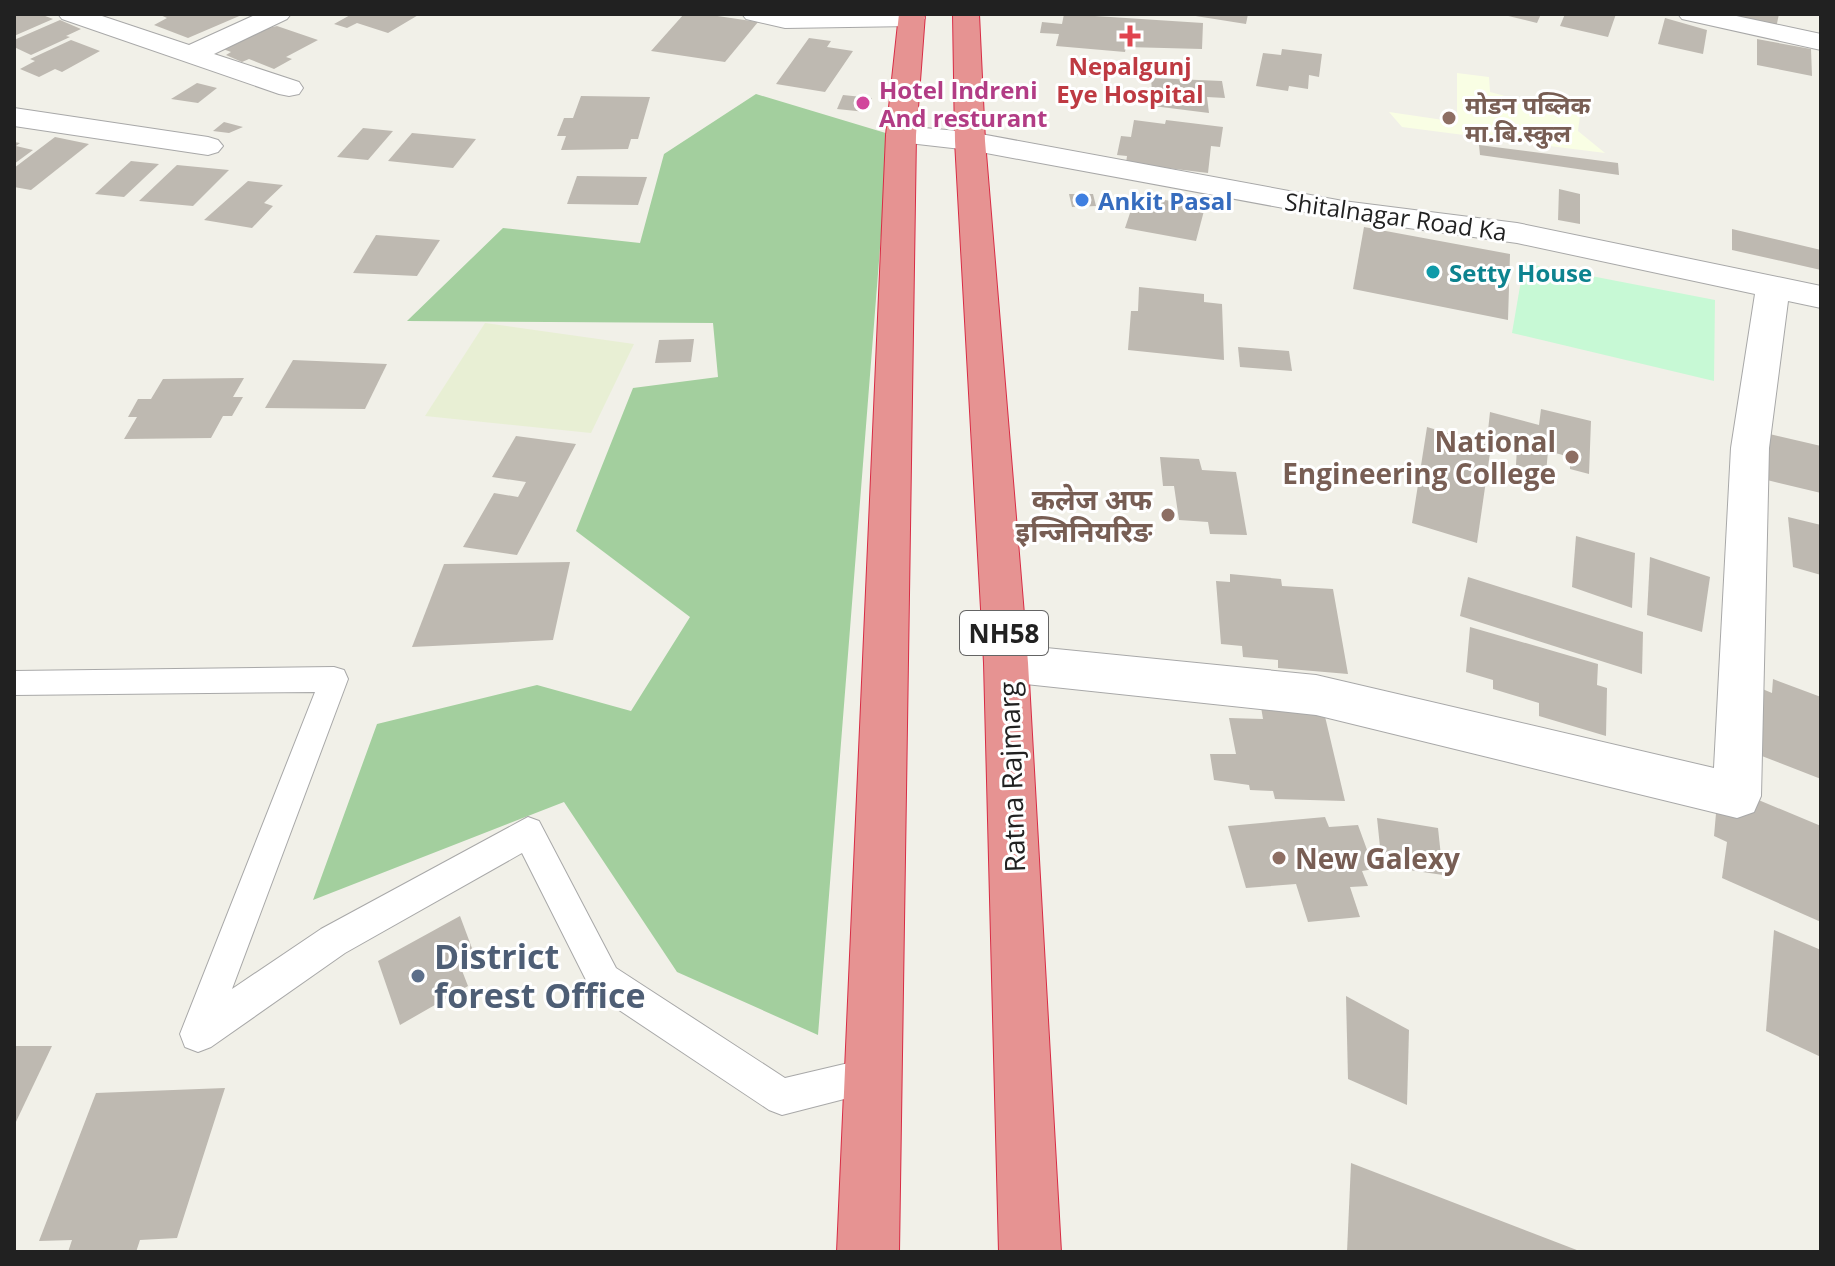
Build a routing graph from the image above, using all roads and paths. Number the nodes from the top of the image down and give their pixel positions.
1 (71, 14) edge
2 (278, 14) edge
3 (755, 14) edge
4 (966, 14) edge
5 (1691, 14) edge
6 (912, 16) edge
7 (1821, 42) edge
8 (192, 54) junction
9 (289, 88) dead end
10 (14, 117) edge
11 (901, 135) junction
12 (970, 141) junction
13 (208, 146) dead end
14 (1773, 288) junction
15 (1821, 297) edge
16 (1006, 663) junction
17 (14, 683) edge
18 (874, 1075) junction
19 (868, 1252) edge
20 (1030, 1252) edge

1 - 8 street
2 - 8 street
3 - 6 street
4 - 12 highway, Ratna Rajmarg / NH58
5 - 7 street
6 - 11 highway
8 - 9 street
10 - 13 street
11 - 12 street, Shitalnagar Road Ka
11 - 18 highway
12 - 14 street, Shitalnagar Road Ka
12 - 16 highway, Ratna Rajmarg / NH58
14 - 15 street, Shitalnagar Road Ka
14 - 16 street
16 - 20 highway, Ratna Rajmarg / NH58
17 - 18 lane
18 - 19 highway

